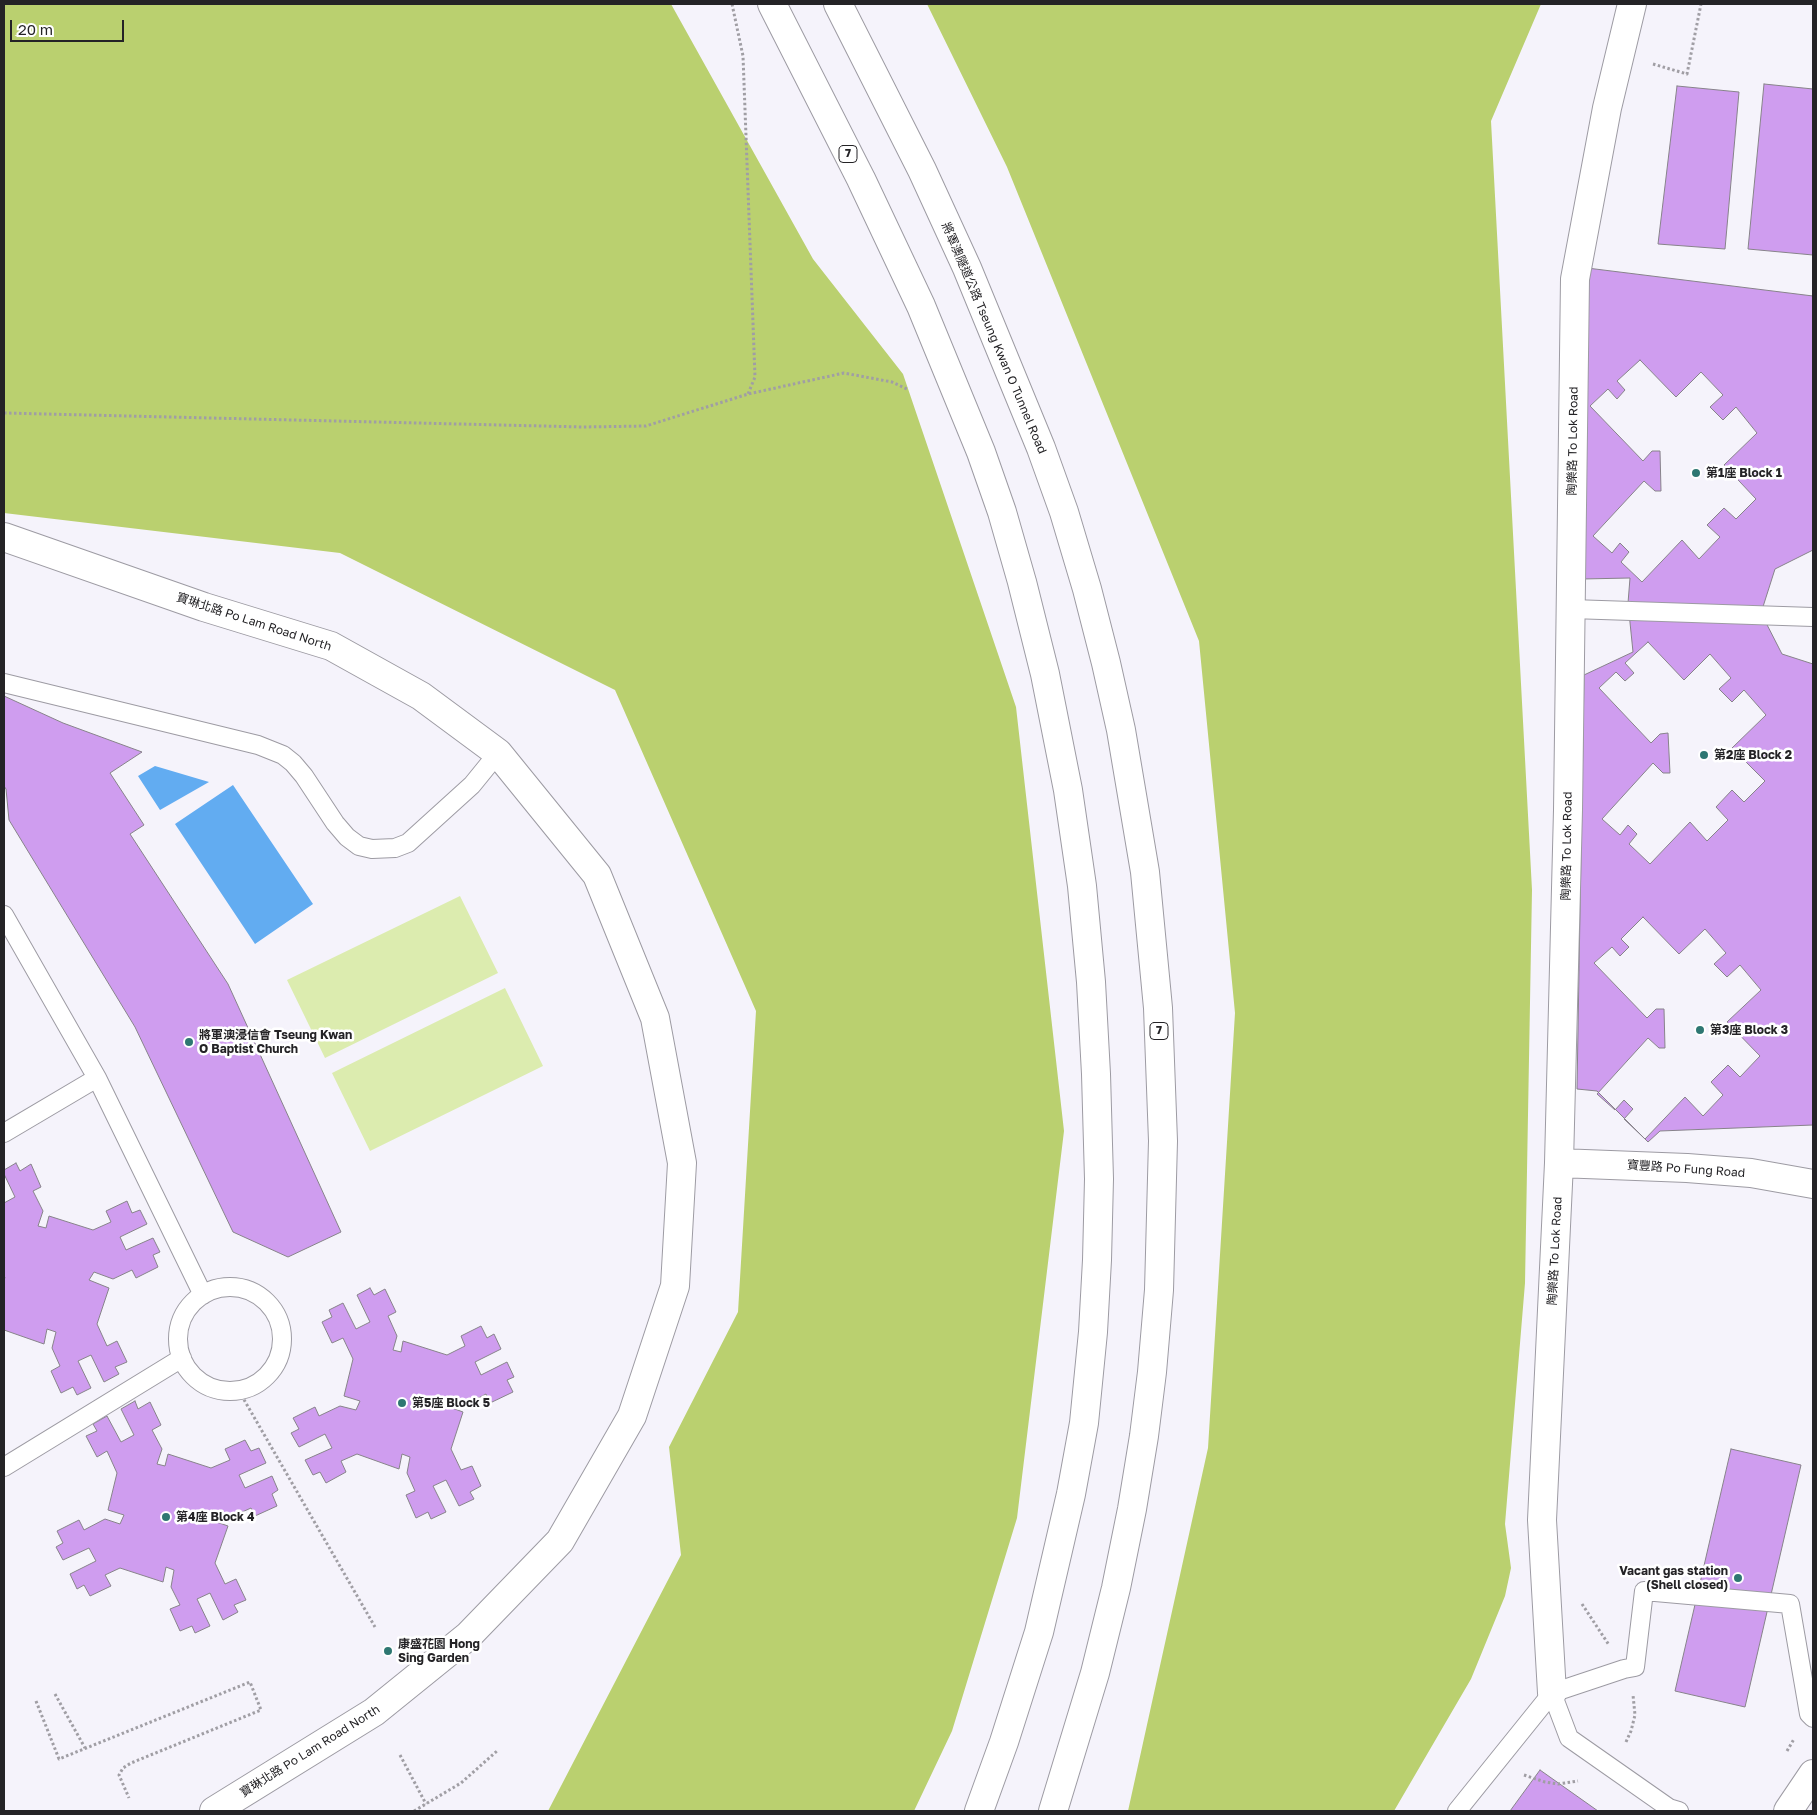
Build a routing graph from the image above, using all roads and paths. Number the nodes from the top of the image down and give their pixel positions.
1 (732, 4) edge
2 (772, 4) edge
3 (838, 4) edge
4 (1632, 4) edge
5 (1701, 4) edge
6 (1653, 64) dead end
7 (909, 390) dead end
8 (748, 394) junction
9 (4, 413) edge
10 (4, 537) edge
11 (1571, 609) junction
12 (1813, 617) edge
13 (4, 683) edge
14 (498, 753) junction
15 (4, 915) edge
16 (97, 1078) junction
17 (4, 1133) edge
18 (1559, 1163) junction
19 (1813, 1184) edge
20 (203, 1295) junction
21 (182, 1358) junction
22 (240, 1391) junction
23 (4, 1466) edge
24 (1578, 1598) dead end
25 (375, 1626) dead end
26 (1624, 1669) junction
27 (1552, 1693) junction
28 (55, 1694) dead end
29 (36, 1702) dead end
30 (1813, 1718) edge
31 (85, 1748) junction
32 (497, 1751) dead end
33 (400, 1755) dead end
34 (1500, 1756) junction
35 (1609, 1765) junction
36 (1813, 1774) edge
37 (128, 1798) dead end
38 (426, 1804) junction
39 (1671, 1810) edge
40 (214, 1811) edge
41 (414, 1811) edge
42 (980, 1811) edge
43 (1053, 1811) edge
44 (1457, 1811) edge
45 (1788, 1811) edge

1 - 8 path
2 - 42 main road, 7
3 - 43 main road, 將軍澳隧道公路 Tseung Kwan O Tunnel Road / 7
4 - 11 main road, 陶樂路 To Lok Road
5 - 6 path
7 - 8 path
8 - 9 path
10 - 14 main road, 寶琳北路 Po Lam Road North
11 - 12 lane
11 - 18 main road, 陶樂路 To Lok Road
13 - 14 lane
14 - 40 main road, 寶琳北路 Po Lam Road North
15 - 16 lane
16 - 17 lane
16 - 20 lane
18 - 19 main road, 寶豐路 Po Fung Road
18 - 27 main road, 陶樂路 To Lok Road
20 - 21 lane
20 - 22 lane
21 - 22 lane
21 - 23 lane
22 - 25 path
24 - 26 path
26 - 27 lane
26 - 30 lane
26 - 35 path
27 - 34 lane
27 - 35 lane
28 - 31 path
29 - 31 path
31 - 37 path
32 - 38 path
33 - 38 path
34 - 35 path
34 - 44 lane
35 - 39 lane
36 - 45 main road
38 - 41 path

